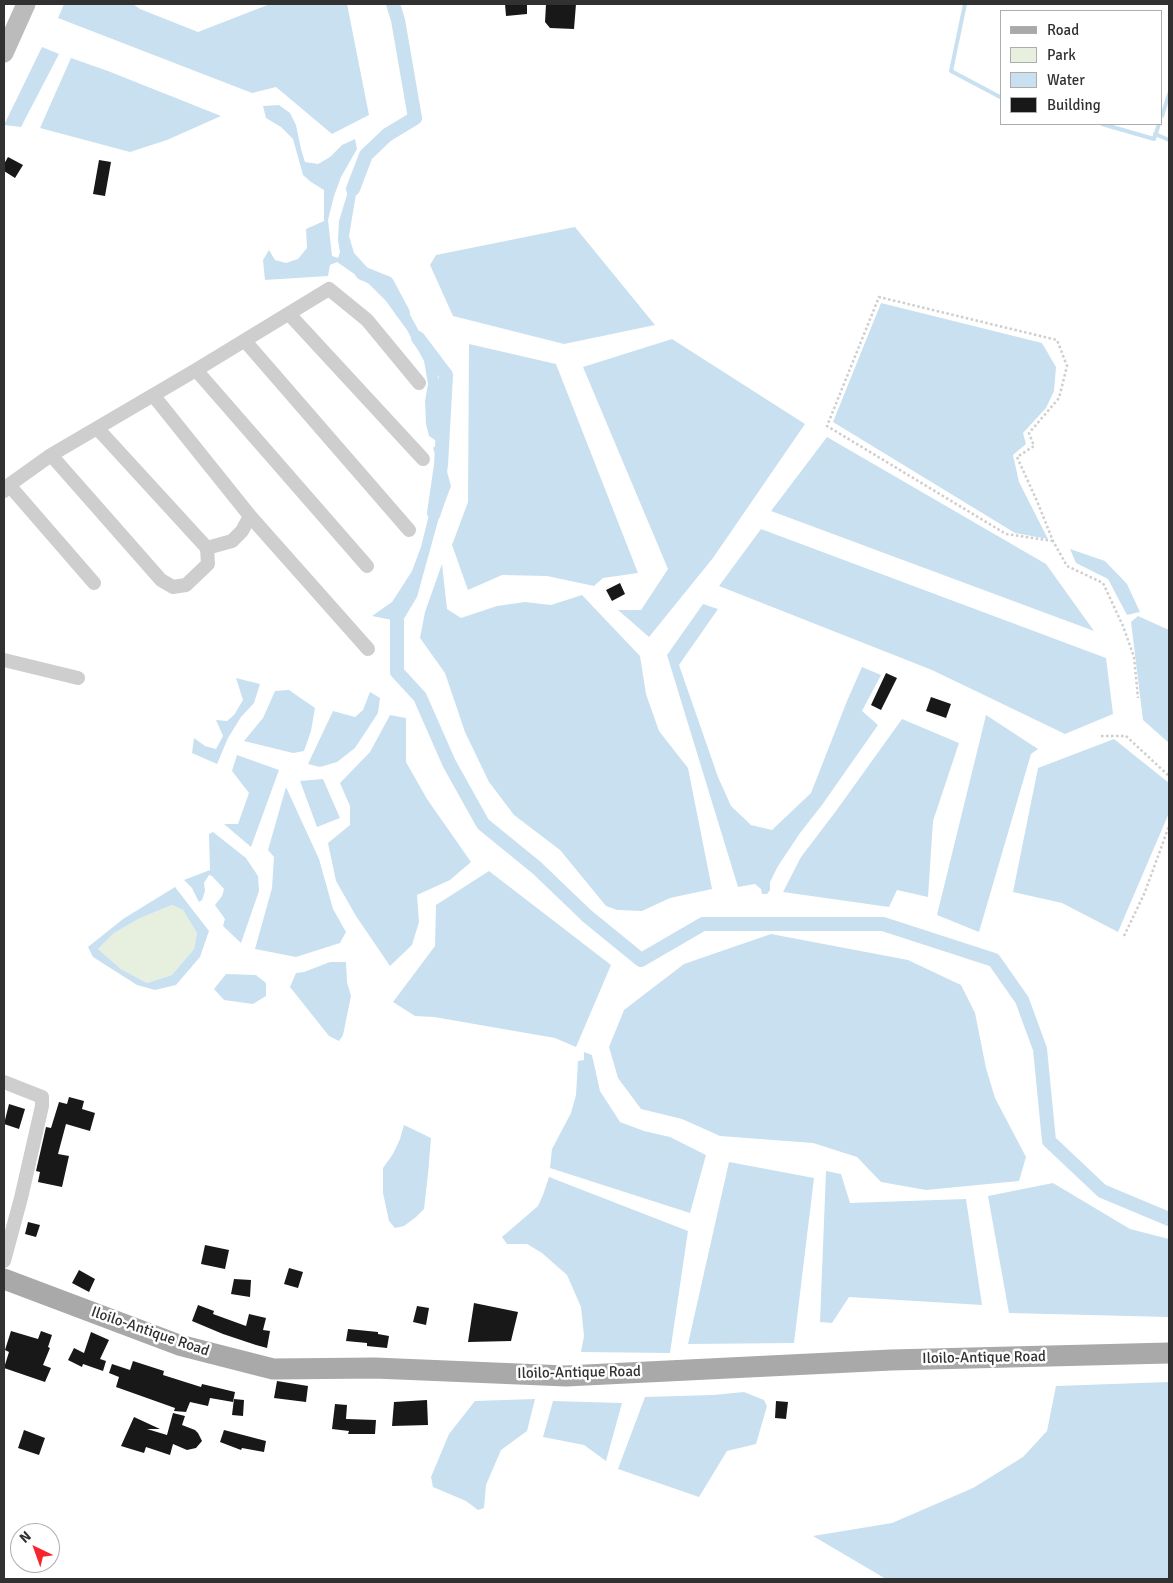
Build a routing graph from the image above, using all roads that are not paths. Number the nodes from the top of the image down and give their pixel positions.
1 (26, 4) edge
2 (4, 53) edge
3 (288, 314) junction
4 (244, 341) junction
5 (196, 370) junction
6 (419, 383) dead end
7 (153, 395) junction
8 (97, 428) junction
9 (51, 455) junction
10 (422, 458) dead end
11 (6, 488) edge
12 (250, 516) junction
13 (409, 530) dead end
14 (208, 548) junction
15 (367, 566) dead end
16 (94, 583) dead end
17 (368, 649) dead end
18 (4, 660) edge
19 (78, 678) dead end
20 (4, 1082) edge
21 (4, 1261) edge
22 (4, 1279) edge
23 (1169, 1353) edge

1 - 2 main road
3 - 4 street
3 - 6 street
3 - 10 street
4 - 5 street
4 - 13 street
5 - 7 street
5 - 15 street
7 - 8 street
7 - 12 street
8 - 9 street
8 - 14 street
9 - 11 street
9 - 14 street
11 - 16 street
12 - 14 street
12 - 17 street
18 - 19 street
20 - 21 street
22 - 23 main road, Iloilo-Antique Road

